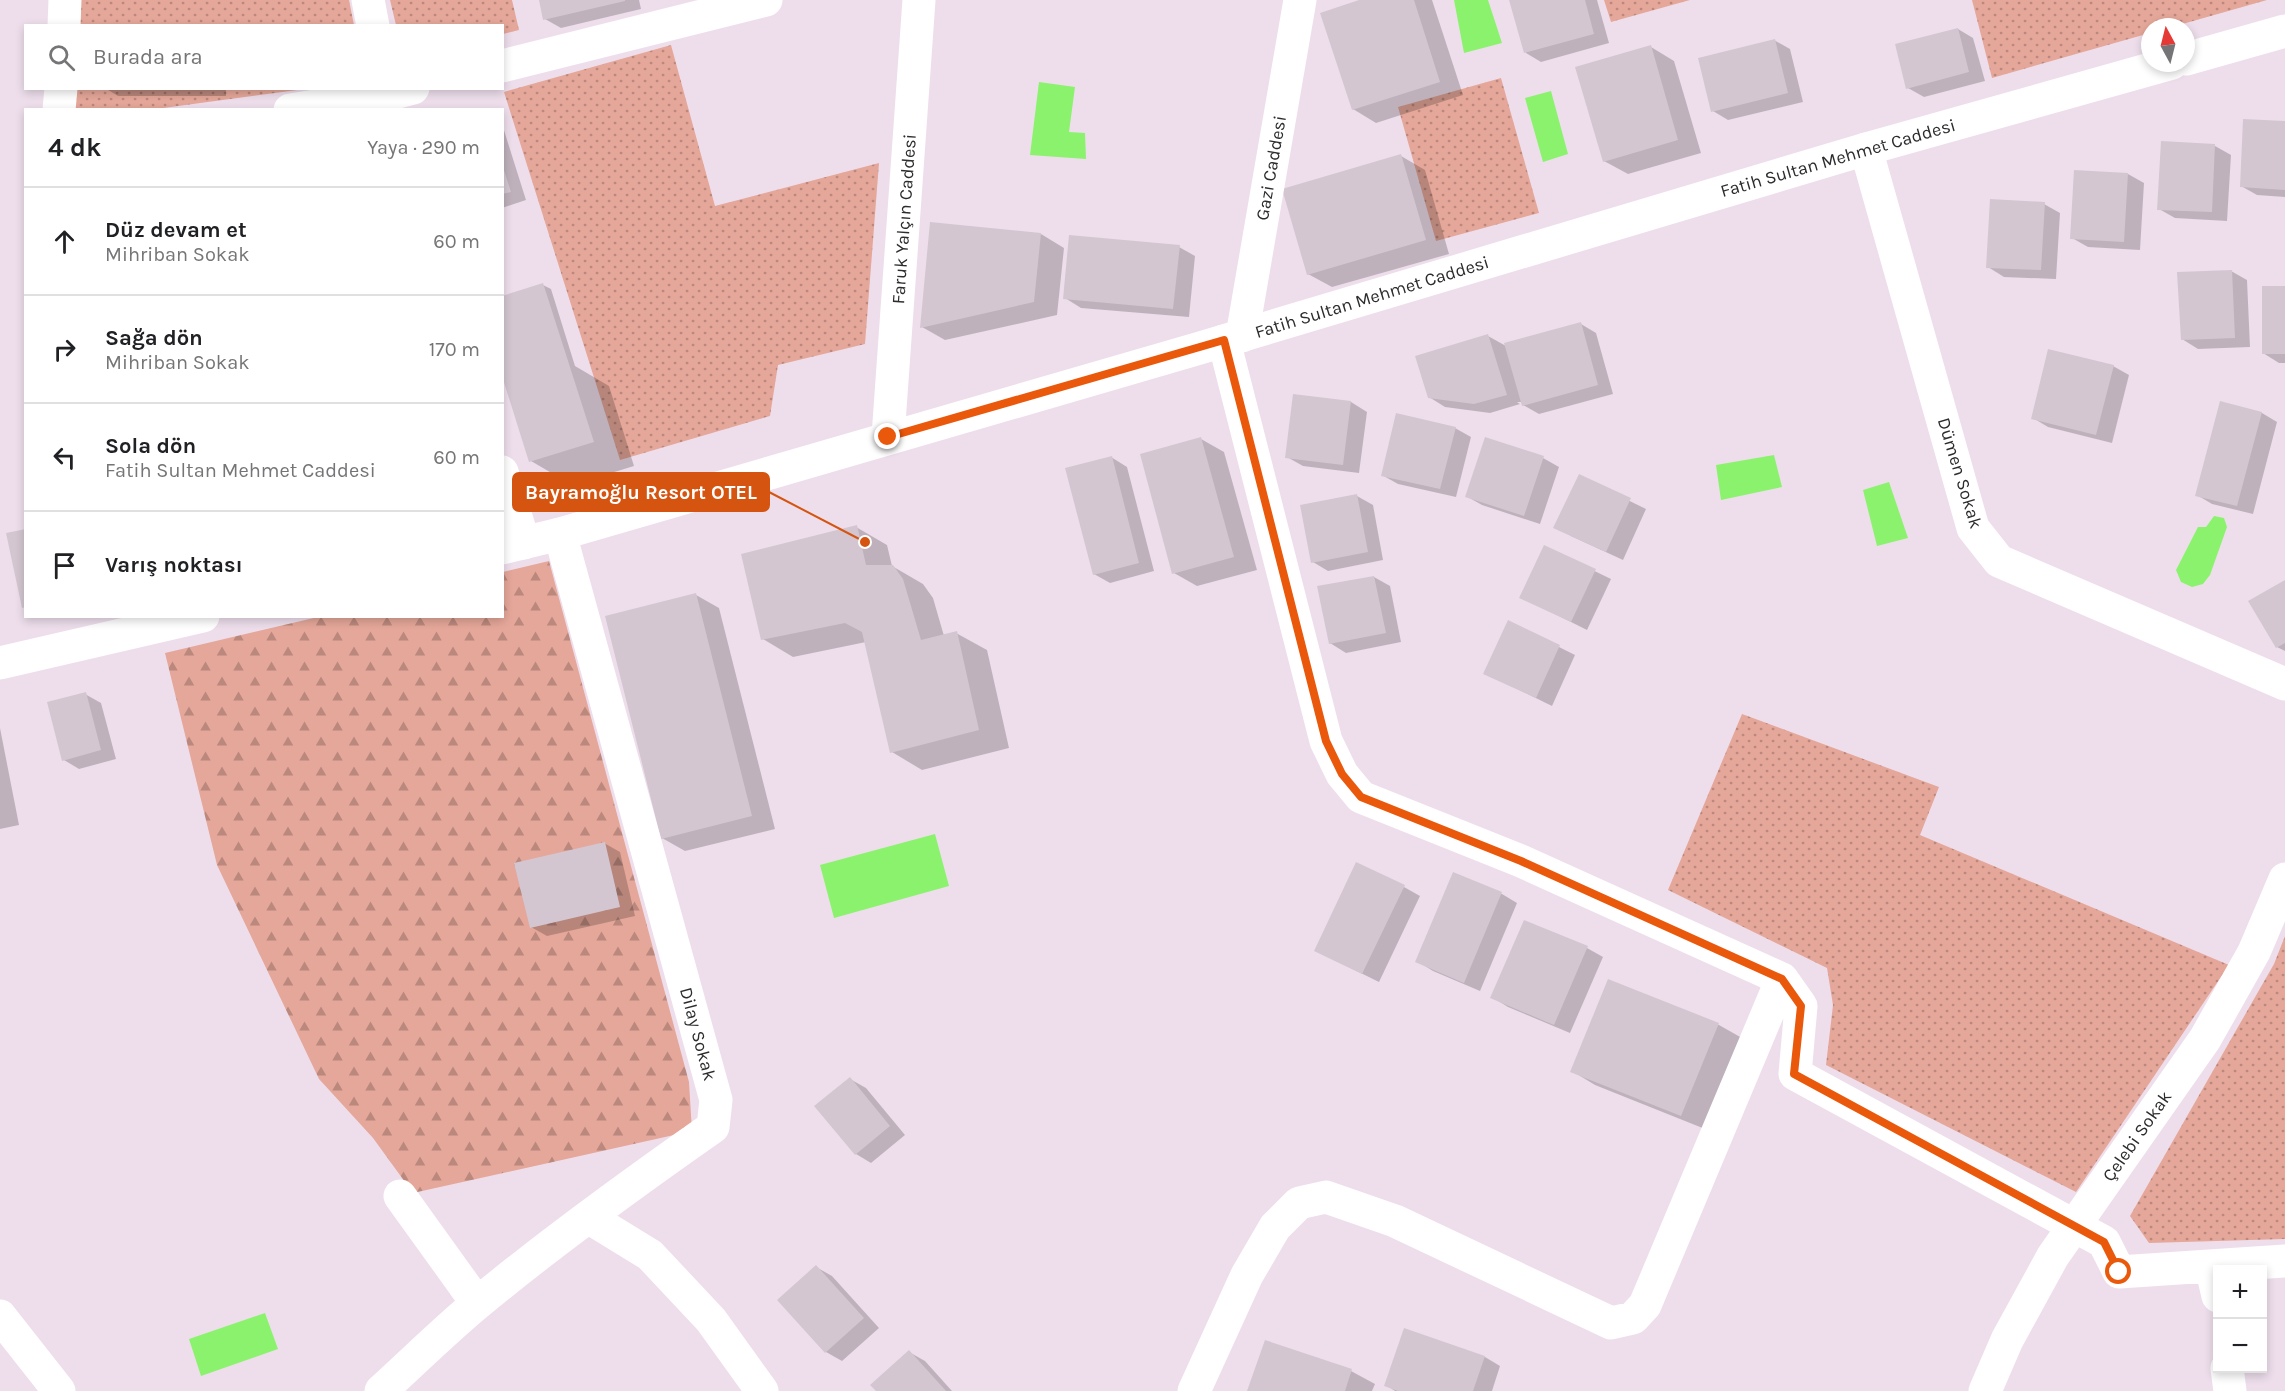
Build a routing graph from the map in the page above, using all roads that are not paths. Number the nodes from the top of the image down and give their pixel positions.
1 (65, 0) edge
2 (368, 0) edge
3 (766, 0) edge
4 (919, 0) edge
5 (1300, 0) edge
6 (64, 24) edge
7 (374, 24) edge
8 (2285, 31) edge
9 (2195, 56) edge
10 (504, 66) edge
11 (2141, 72) edge
12 (61, 90) edge
13 (397, 95) edge
14 (60, 108) edge
15 (304, 108) edge
16 (1866, 149) junction
17 (1233, 338) junction
18 (888, 437) junction
19 (504, 485) edge
20 (560, 534) junction
21 (513, 545) edge
22 (194, 618) edge
23 (0, 663) edge
24 (2285, 684) edge
25 (2285, 879) edge
26 (1782, 979) junction
27 (400, 1196) dead end
28 (588, 1217) junction
29 (2075, 1226) junction
30 (2285, 1262) edge
31 (2267, 1267) edge
32 (2213, 1281) edge
33 (477, 1304) junction
34 (0, 1316) edge
35 (2227, 1373) edge
36 (59, 1391) edge
37 (381, 1391) edge
38 (762, 1391) edge
39 (1194, 1391) edge
40 (1985, 1391) edge
41 (2229, 1391) edge

1 - 6 street
2 - 7 street
3 - 10 street
4 - 18 street, Faruk Yalçın Caddesi
5 - 17 street, Gazi Caddesi
8 - 9 street
11 - 16 street, Fatih Sultan Mehmet Caddesi
12 - 14 street
13 - 15 street
16 - 17 street, Fatih Sultan Mehmet Caddesi
16 - 24 street, Dümen Sokak
17 - 18 street, Fatih Sultan Mehmet Caddesi
17 - 26 street
18 - 20 street, Fatih Sultan Mehmet Caddesi
19 - 21 street
20 - 21 street, Fatih Sultan Mehmet Caddesi
20 - 28 street, Dilay Sokak
22 - 23 street
25 - 29 street, Çelebi Sokak
26 - 29 street
26 - 39 street
27 - 33 street
28 - 33 street, Dilay Sokak
28 - 38 street
29 - 32 street
29 - 40 street, Çelebi Sokak
30 - 31 street
33 - 37 street, Dilay Sokak
34 - 36 street
35 - 41 street

